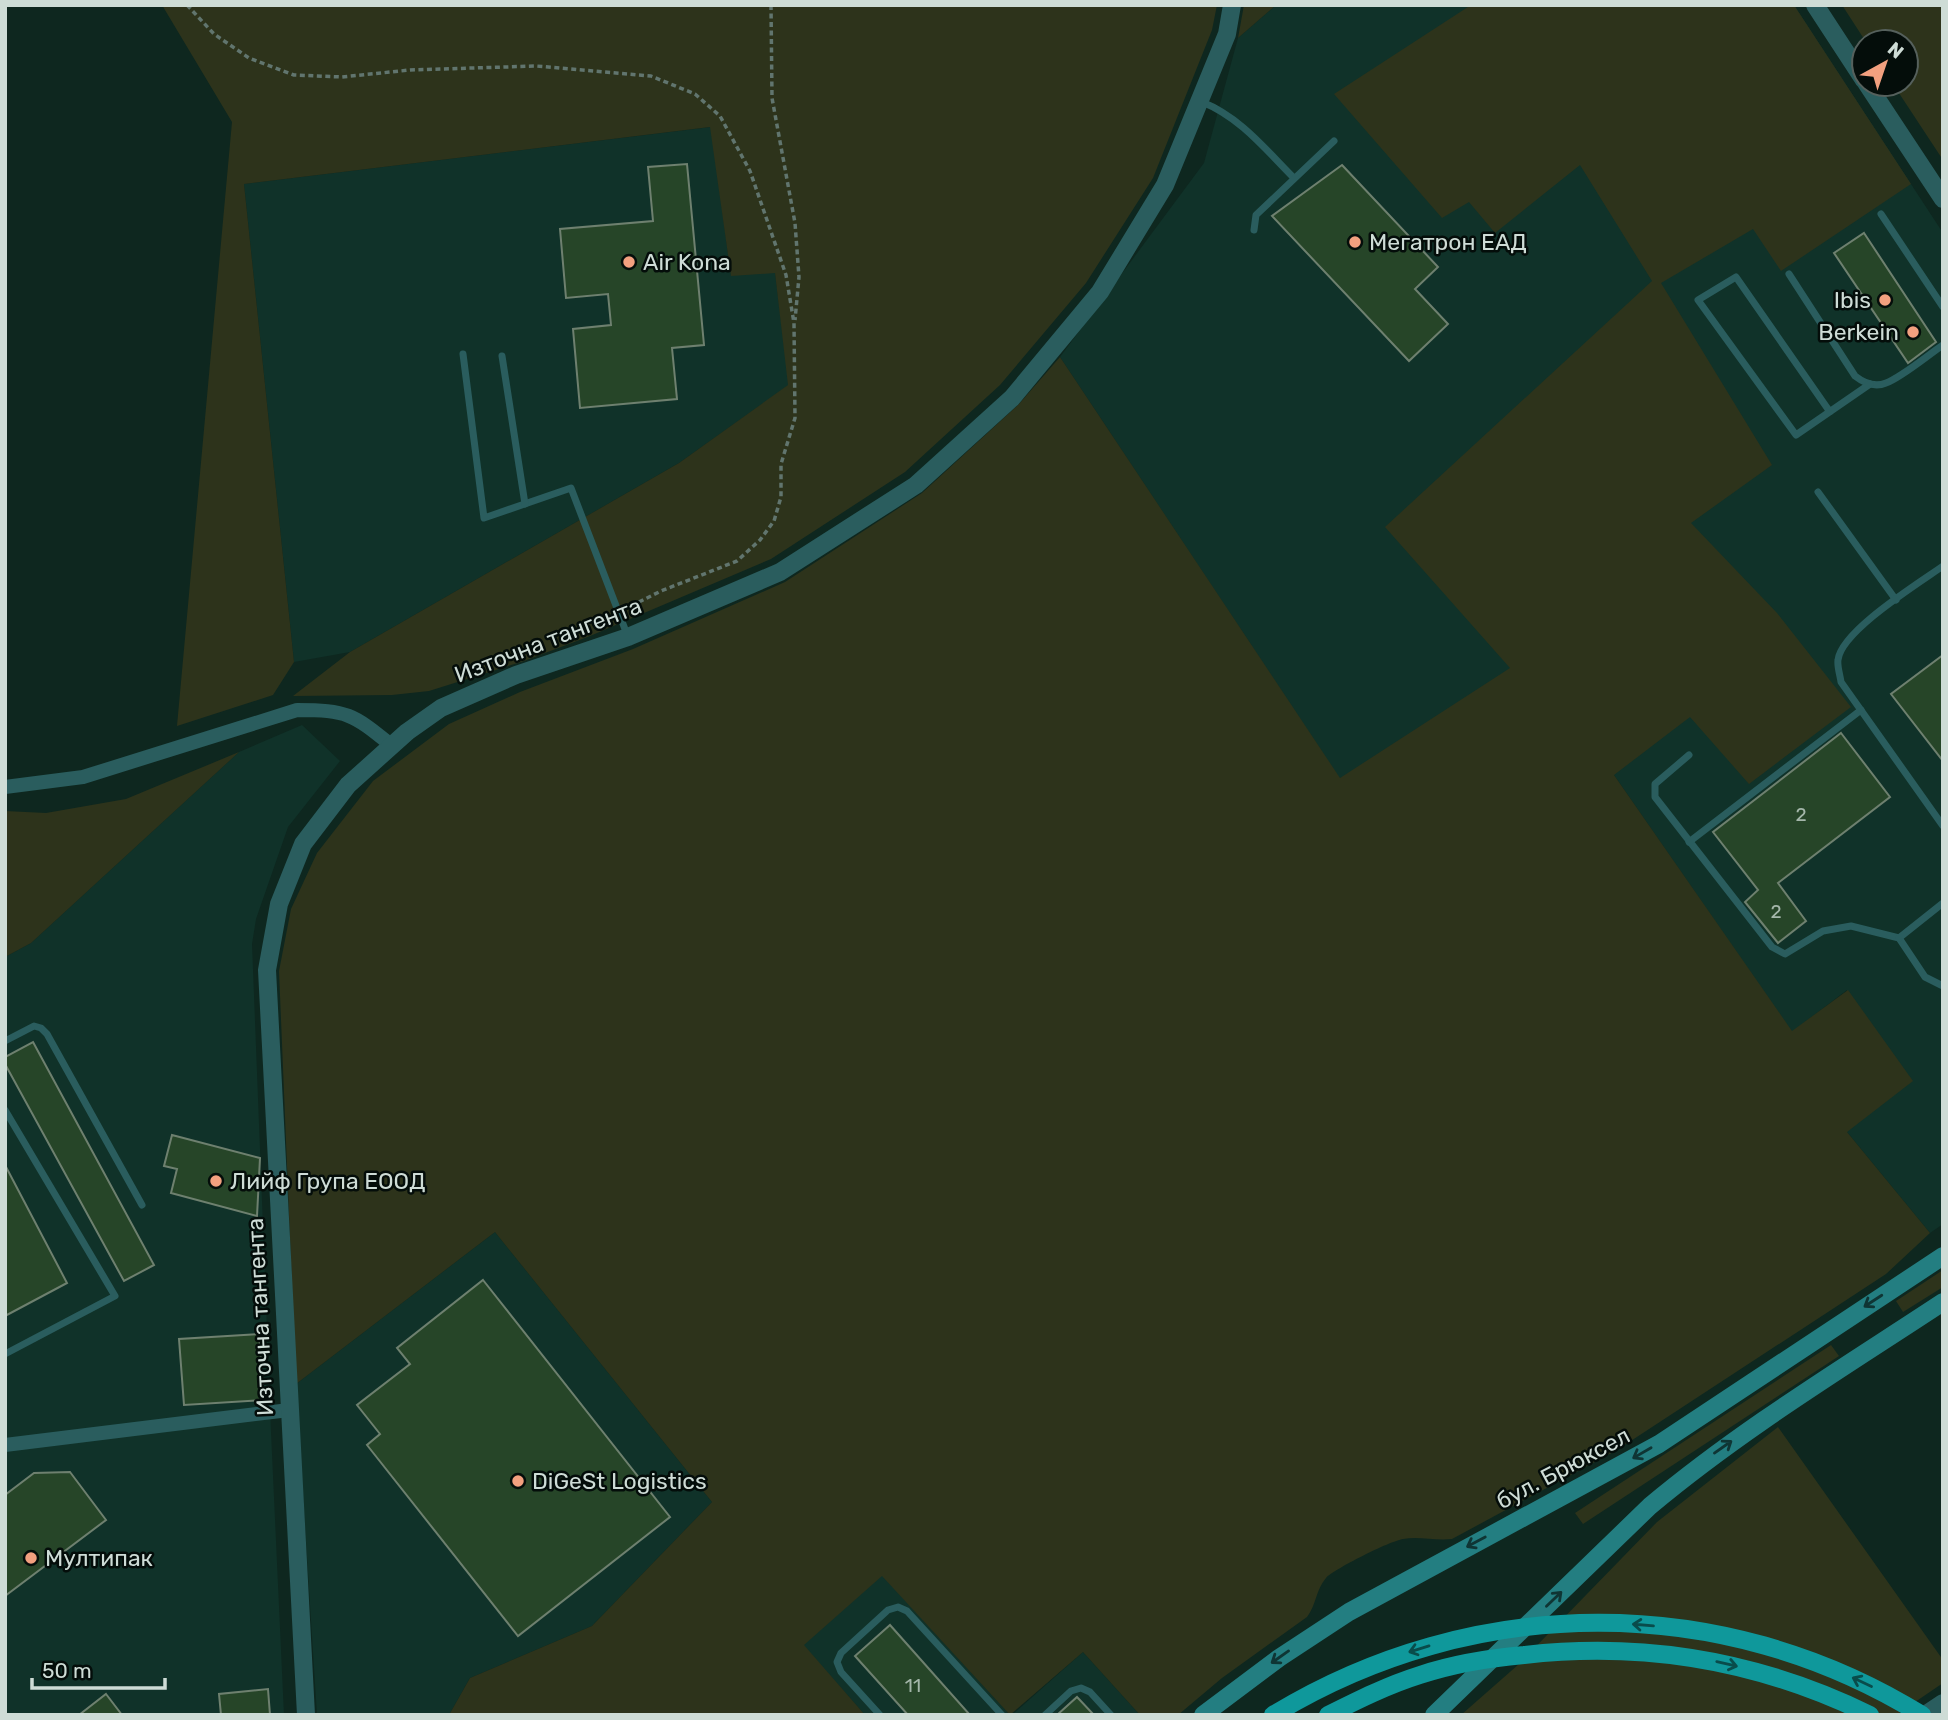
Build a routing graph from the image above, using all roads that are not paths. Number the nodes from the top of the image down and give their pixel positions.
1 (1232, 5) edge
2 (1815, 5) edge
3 (1850, 58) edge
4 (1876, 98) edge
5 (1201, 101) junction
6 (1334, 141) dead end
7 (1294, 178) junction
8 (1943, 199) edge
9 (1881, 214) dead end
10 (1254, 230) dead end
11 (1790, 274) dead end
12 (1943, 307) edge
13 (1943, 345) edge
14 (463, 355) dead end
15 (502, 356) dead end
16 (1870, 384) junction
17 (1830, 412) junction
18 (1818, 492) dead end
19 (525, 504) junction
20 (1943, 566) edge
21 (1896, 600) junction
22 (628, 637) junction
23 (1861, 710) junction
24 (391, 745) junction
25 (1689, 755) dead end
26 (5, 787) edge
27 (1943, 826) edge
28 (1689, 842) junction
29 (1943, 903) edge
30 (1899, 938) junction
31 (1943, 986) edge
32 (5, 1041) edge
33 (5, 1110) edge
34 (142, 1205) dead end
35 (1943, 1247) edge
36 (1936, 1260) edge
37 (1943, 1302) edge
38 (5, 1353) edge
39 (289, 1410) junction
40 (5, 1445) edge
41 (1943, 1703) edge
42 (306, 1715) edge
43 (880, 1715) edge
44 (1002, 1715) edge
45 (1045, 1715) edge
46 (1111, 1715) edge
47 (1203, 1715) edge
48 (1273, 1715) edge
49 (1328, 1715) edge
50 (1434, 1715) edge
51 (1870, 1715) edge
52 (1923, 1715) edge

1 - 5 street, Източна тангента
2 - 3 street
4 - 8 street
5 - 7 lane
5 - 22 street, Източна тангента
6 - 7 lane
7 - 10 lane
9 - 12 lane
11 - 16 lane
13 - 16 lane
14 - 19 lane
15 - 19 lane
16 - 17 lane
17 - 17 lane
18 - 21 lane
19 - 22 lane
20 - 21 lane
21 - 23 lane
22 - 24 street, Източна тангента
23 - 27 lane
23 - 28 lane
24 - 26 street
24 - 39 street, Източна тангента
25 - 28 lane
28 - 30 lane
29 - 30 lane
30 - 31 lane
32 - 34 lane
33 - 38 lane
35 - 36 lane
36 -> 47 main road, бул. Брюксел
50 -> 37 main road
39 - 40 street
39 - 42 street, Източна тангента
41 - 52 street
43 - 44 lane
45 - 46 lane
52 -> 48 main road, bridge
49 -> 51 main road, bridge

